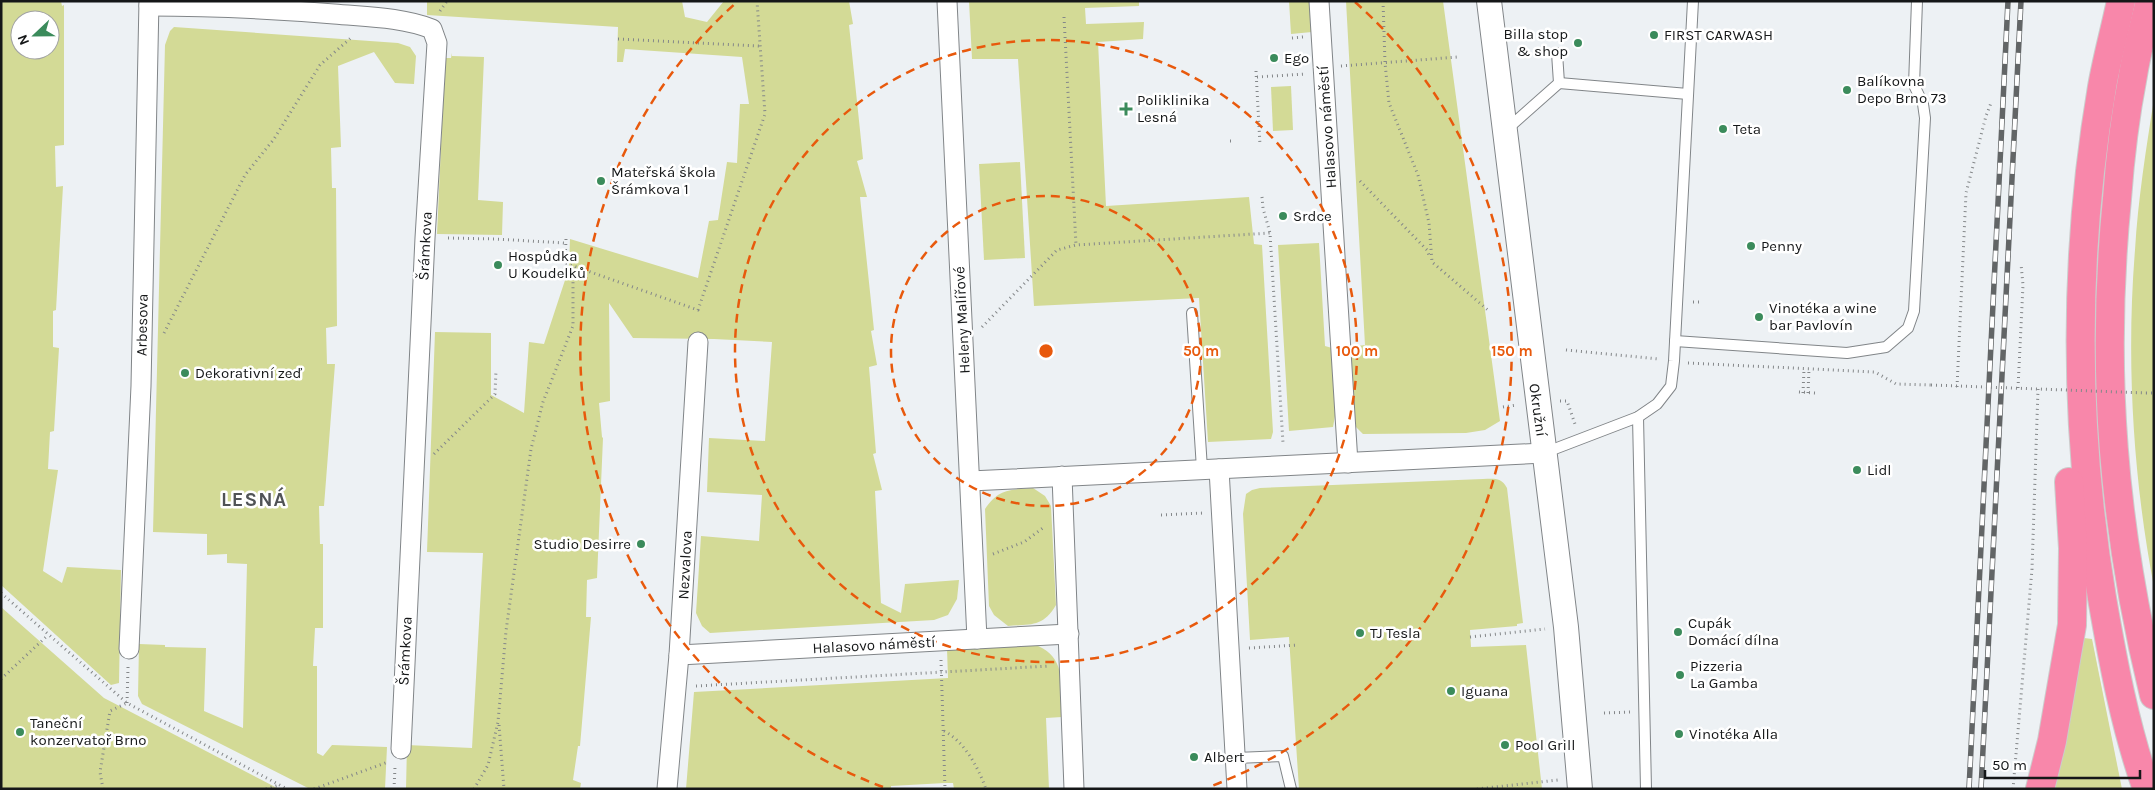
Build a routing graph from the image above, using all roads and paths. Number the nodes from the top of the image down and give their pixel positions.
1 (757, 1) edge
2 (947, 1) edge
3 (1319, 1) edge
4 (1383, 1) edge
5 (1489, 1) edge
6 (1693, 1) edge
7 (1917, 1) edge
8 (2108, 1) edge
9 (2121, 1) edge
10 (2150, 1) edge
11 (149, 3) edge
12 (1064, 17) dead end
13 (354, 36) dead end
14 (618, 39) dead end
15 (760, 46) junction
16 (1557, 53) dead end
17 (1458, 57) dead end
18 (1385, 63) junction
19 (1340, 66) dead end
20 (1256, 71) dead end
21 (1307, 74) dead end
22 (1257, 77) junction
23 (1559, 83) junction
24 (2102, 86) junction
25 (1688, 94) junction
26 (1991, 103) dead end
27 (1504, 132) junction
28 (1230, 141) dead end
29 (1235, 141) dead end
30 (1260, 145) dead end
31 (1360, 181) dead end
32 (1262, 197) dead end
33 (1270, 234) junction
34 (448, 238) dead end
35 (1076, 245) junction
36 (1432, 262) junction
37 (2021, 264) dead end
38 (573, 266) junction
39 (1693, 302) dead end
40 (1701, 302) dead end
41 (1489, 311) dead end
42 (1192, 313) dead end
43 (981, 329) dead end
44 (164, 333) dead end
45 (2080, 334) junction
46 (1675, 341) junction
47 (698, 342) dead end
48 (1566, 350) dead end
49 (1674, 361) junction
50 (1804, 369) junction
51 (1809, 369) junction
52 (496, 370) dead end
53 (1957, 387) junction
54 (2018, 388) junction
55 (2038, 389) junction
56 (1808, 393) junction
57 (2154, 393) edge
58 (1816, 394) dead end
59 (1559, 402) dead end
60 (1517, 405) dead end
61 (1503, 407) dead end
62 (1638, 417) junction
63 (1575, 424) dead end
64 (1283, 443) dead end
65 (1544, 453) junction
66 (1348, 463) junction
67 (1211, 469) junction
68 (413, 474) junction
69 (1062, 476) junction
70 (970, 481) junction
71 (1204, 506) dead end
72 (1063, 511) junction
73 (1205, 513) junction
74 (1161, 515) dead end
75 (1205, 523) dead end
76 (974, 558) junction
77 (1, 594) edge
78 (1528, 631) dead end
79 (1069, 634) junction
80 (48, 635) junction
81 (1470, 637) dead end
82 (977, 639) junction
83 (1298, 645) dead end
84 (1244, 648) dead end
85 (129, 649) joint
86 (679, 655) junction
87 (1070, 665) junction
88 (941, 672) junction
89 (1, 679) edge
90 (676, 685) junction
91 (2154, 694) edge
92 (127, 703) junction
93 (1623, 712) dead end
94 (1604, 713) dead end
95 (498, 722) junction
96 (943, 730) junction
97 (398, 754) joint
98 (1236, 758) junction
99 (1546, 781) dead end
100 (280, 785) junction
101 (103, 789) edge
102 (266, 789) edge
103 (287, 789) edge
104 (314, 789) edge
105 (474, 789) edge
106 (504, 789) edge
107 (667, 789) edge
108 (945, 789) edge
109 (986, 789) edge
110 (1074, 789) edge
111 (1237, 789) edge
112 (1291, 789) edge
113 (1478, 789) edge
114 (1580, 789) edge
115 (1646, 789) edge
116 (2013, 789) edge
117 (2040, 789) edge
118 (2146, 789) edge

1 - 15 path
2 - 70 street, Heleny Malířové
3 - 66 street, Halasovo náměstí
4 - 18 path
5 - 27 street, Okružní
6 - 25 lane
7 - 46 lane
8 - 24 highway
9 - 24 highway
10 - 91 highway
11 - 68 street, Šrámkova
11 - 85 street, Arbesova
12 - 35 path
13 - 44 path
14 - 15 path
15 - 38 path
16 - 23 lane
17 - 18 path
18 - 19 path
18 - 36 path
20 - 22 path
21 - 22 path
22 - 30 path
23 - 25 lane
23 - 27 lane
24 - 45 highway
25 - 46 lane
26 - 53 path
27 - 65 street, Okružní
28 - 29 path
31 - 36 path
32 - 33 path
33 - 35 path
33 - 64 path
34 - 38 path
35 - 43 path
36 - 41 path
37 - 54 path
38 - 95 path
39 - 40 path
42 - 67 lane
45 - 117 highway
45 - 118 highway
46 - 49 lane
47 - 86 street, Nezvalova
48 - 49 path
49 - 50 path
49 - 62 lane
50 - 51 path
50 - 56 path
51 - 53 path, bridge
51 - 56 path
52 - 68 path
53 - 54 path, bridge
54 - 55 path, bridge
55 - 57 path, bridge
55 - 116 path
56 - 58 path
59 - 63 path
60 - 61 path
62 - 65 lane
62 - 115 lane
65 - 66 street
65 - 114 street, Okružní
66 - 67 street
67 - 69 street
67 - 98 street
68 - 97 street, Šrámkova
69 - 70 street
69 - 72 street
70 - 76 street, Heleny Malířové
71 - 73 path
72 - 76 path
72 - 79 street
73 - 74 path
73 - 75 path
76 - 82 street, Heleny Malířové
77 - 80 path
78 - 81 path
79 - 82 street, Halasovo náměstí
79 - 87 street
80 - 89 path
80 - 92 path
82 - 86 street, Halasovo náměstí
83 - 84 path
85 - 92 path
86 - 90 street, Nezvalova
87 - 88 path
87 - 110 street
88 - 90 path
88 - 96 path
90 - 107 street, Nezvalova
92 - 100 path
92 - 101 path
93 - 94 path
95 - 105 path
95 - 106 path
96 - 108 path
96 - 109 path
97 - 104 path
98 - 111 street
98 - 112 lane
99 - 113 path
100 - 102 path
100 - 103 path

